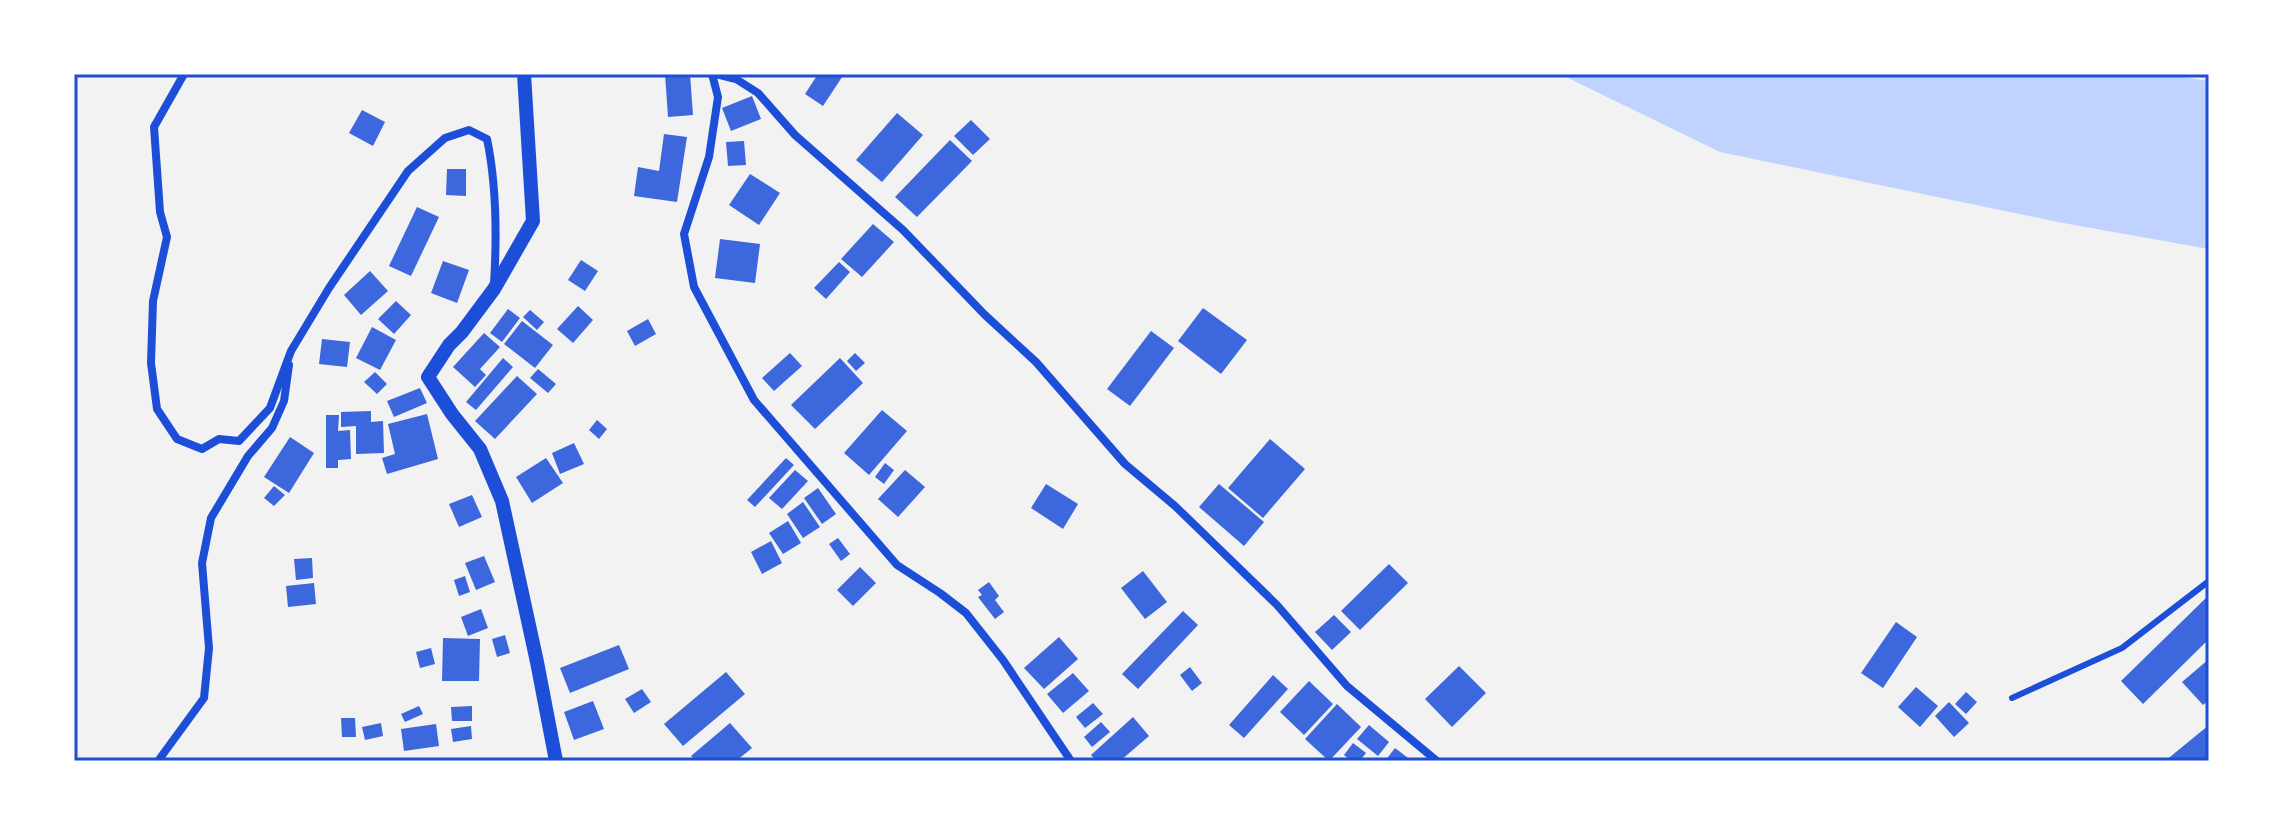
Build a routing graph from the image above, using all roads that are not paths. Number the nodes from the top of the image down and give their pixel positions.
1 (184, 74) edge
2 (524, 74) edge
3 (714, 74) edge
4 (494, 289) junction
5 (291, 351) junction
6 (2209, 581) edge
7 (2012, 698) dead end
8 (158, 761) edge
9 (556, 761) edge
10 (1071, 761) edge
11 (1437, 761) edge

1 - 5 street
2 - 4 street
3 - 10 street
3 - 11 street
4 - 5 street
4 - 9 street
5 - 8 street
6 - 7 lane

